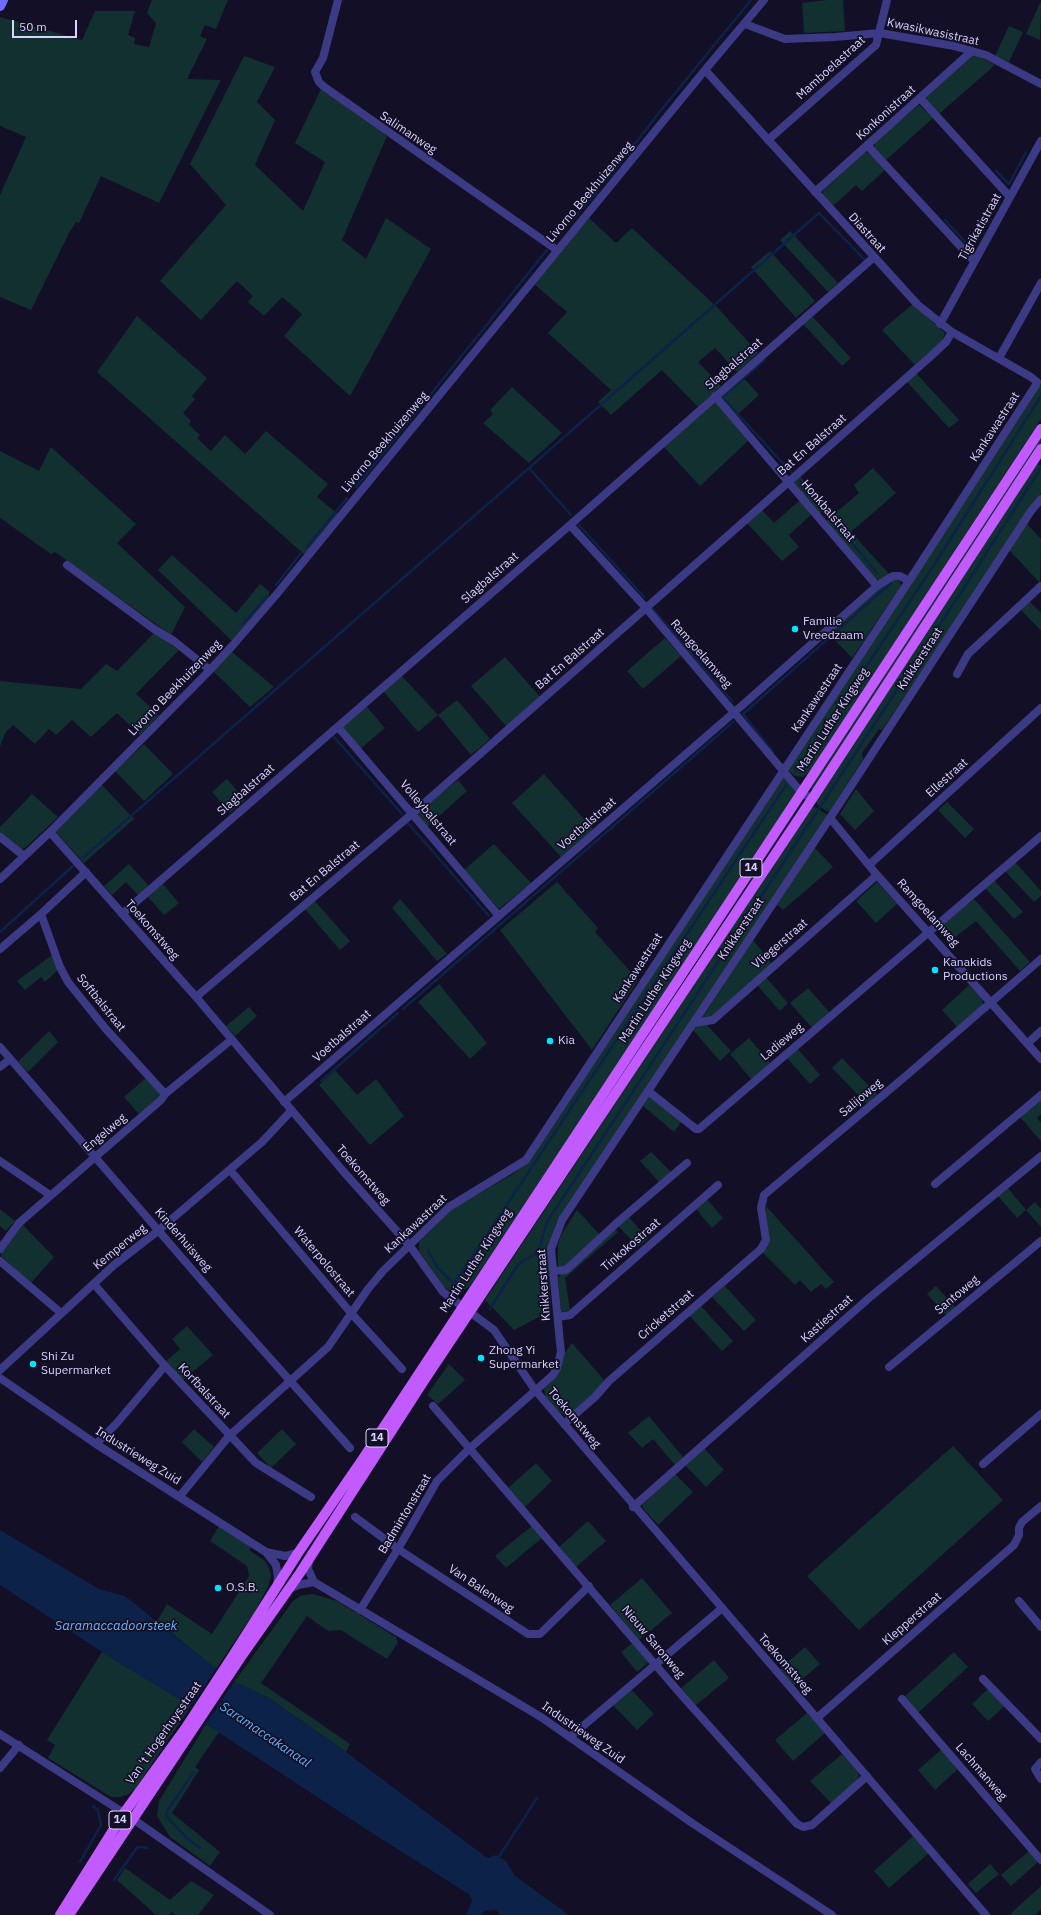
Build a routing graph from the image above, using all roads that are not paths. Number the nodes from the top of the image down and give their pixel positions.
1 (3, 0) edge
2 (338, 0) edge
3 (764, 0) edge
4 (887, 0) edge
5 (0, 6) edge
6 (745, 24) junction
7 (880, 33) junction
8 (972, 51) junction
9 (705, 70) junction
10 (1041, 84) edge
11 (920, 98) junction
12 (768, 140) junction
13 (1041, 141) edge
14 (868, 145) junction
15 (815, 192) junction
16 (1010, 197) junction
17 (557, 250) junction
18 (873, 258) junction
19 (974, 261) junction
20 (1041, 284) edge
21 (940, 324) junction
22 (952, 332) junction
23 (999, 358) junction
24 (1037, 382) joint
25 (715, 396) junction
26 (1041, 429) edge
27 (1041, 449) edge
28 (788, 482) junction
29 (1041, 499) edge
30 (570, 525) junction
31 (67, 565) dead end
32 (909, 581) junction
33 (877, 586) junction
34 (1041, 586) edge
35 (646, 608) junction
36 (210, 670) junction
37 (957, 674) dead end
38 (1041, 708) edge
39 (735, 712) junction
40 (338, 727) junction
41 (783, 770) junction
42 (801, 792) junction
43 (812, 799) junction
44 (413, 813) junction
45 (830, 818) junction
46 (50, 832) junction
47 (1041, 836) edge
48 (0, 837) edge
49 (24, 856) junction
50 (869, 865) junction
51 (86, 872) junction
52 (877, 875) junction
53 (0, 879) edge
54 (41, 914) junction
55 (122, 914) junction
56 (499, 916) junction
57 (929, 932) junction
58 (0, 949) edge
59 (1041, 959) edge
60 (196, 997) junction
61 (991, 1003) junction
62 (694, 1023) junction
63 (1041, 1031) edge
64 (231, 1040) junction
65 (1028, 1043) junction
66 (0, 1046) edge
67 (10, 1059) junction
68 (1041, 1059) edge
69 (0, 1067) edge
70 (648, 1091) junction
71 (165, 1094) junction
72 (1041, 1095) edge
73 (284, 1102) junction
74 (292, 1111) junction
75 (1041, 1156) edge
76 (95, 1157) junction
77 (0, 1161) edge
78 (687, 1163) dead end
79 (230, 1170) junction
80 (718, 1184) dead end
81 (935, 1184) dead end
82 (50, 1195) junction
83 (763, 1218) joint
84 (159, 1230) junction
85 (1041, 1241) edge
86 (410, 1246) junction
87 (0, 1249) edge
88 (0, 1261) edge
89 (554, 1271) junction
90 (94, 1284) junction
91 (462, 1307) junction
92 (62, 1313) junction
93 (351, 1313) junction
94 (470, 1313) junction
95 (558, 1317) junction
96 (165, 1366) junction
97 (889, 1367) dead end
98 (402, 1369) dead end
99 (0, 1370) edge
100 (0, 1378) edge
101 (290, 1382) junction
102 (534, 1390) junction
103 (433, 1406) dead end
104 (1041, 1414) edge
105 (564, 1424) junction
106 (230, 1436) junction
107 (96, 1444) junction
108 (350, 1448) dead end
109 (469, 1449) junction
110 (983, 1464) dead end
111 (180, 1496) junction
112 (311, 1497) dead end
113 (1041, 1506) edge
114 (633, 1507) junction
115 (355, 1517) dead end
116 (398, 1549) junction
117 (266, 1552) junction
118 (298, 1553) junction
119 (309, 1559) junction
120 (289, 1566) joint
121 (300, 1573) joint
122 (314, 1582) junction
123 (277, 1586) junction
124 (589, 1586) junction
125 (289, 1589) junction
126 (1019, 1601) dead end
127 (721, 1609) junction
128 (360, 1610) junction
129 (1041, 1627) edge
130 (238, 1656) junction
131 (655, 1663) junction
132 (983, 1679) dead end
133 (902, 1700) dead end
134 (817, 1718) junction
135 (0, 1734) edge
136 (570, 1737) junction
137 (1041, 1739) edge
138 (19, 1745) junction
139 (1041, 1762) edge
140 (0, 1768) edge
141 (867, 1776) junction
142 (1041, 1779) edge
143 (128, 1816) junction
144 (1041, 1860) edge
145 (60, 1915) edge
146 (69, 1915) edge
147 (270, 1915) edge
148 (832, 1915) edge
149 (986, 1915) edge

1 - 5 street
2 - 17 street, Salimanweg
3 - 6 street, Livorno Beekhuizenweg
4 - 7 street, Mamboelastraat
6 - 7 street, Kwasikwasistraat
6 - 9 street, Livorno Beekhuizenweg
7 - 8 street, Kwasikwasistraat
7 - 12 street, Mamboelastraat
8 - 10 street, Kwasikwasistraat
8 - 11 street, Konkonistraat
9 - 12 street, Diastraat
9 - 17 street, Livorno Beekhuizenweg
11 - 14 street, Konkonistraat
11 - 16 street
12 - 15 street, Diastraat
13 - 16 street, Tigrikatistraat
14 - 15 street, Konkonistraat
14 - 19 street
15 - 18 street, Diastraat
16 - 19 street, Tigrikatistraat
17 - 36 street, Livorno Beekhuizenweg
18 - 21 street, Diastraat
18 - 25 street, Slagbalstraat
19 - 21 street, Tigrikatistraat
20 - 23 street
21 - 22 street, Diastraat
22 - 23 street, Diastraat
22 - 28 street, Bat En Balstraat
23 - 24 street, Diastraat
24 - 32 street, Kankawastraat
25 - 28 street, Honkbalstraat
25 - 30 street, Slagbalstraat
26 - 42 main road, Martin Luther Kingweg / 14
27 - 43 main road, Martin Luther Kingweg / 14
28 - 33 street, Honkbalstraat
28 - 35 street, Bat En Balstraat
29 - 45 street, Knikkerstraat
30 - 35 street, Ramgoelamweg
30 - 40 street, Slagbalstraat
31 - 36 street
32 - 33 street, Voetbalstraat
32 - 41 street, Kankawastraat
33 - 39 street, Voetbalstraat
34 - 37 street
35 - 39 street, Ramgoelamweg
35 - 44 street, Bat En Balstraat
36 - 46 street, Livorno Beekhuizenweg
38 - 50 street, Ellestraat
39 - 41 street, Ramgoelamweg
39 - 56 street, Voetbalstraat
40 - 44 street, Volleybalstraat
40 - 55 street, Slagbalstraat
41 - 42 street, Ramgoelamweg
41 - 86 street, Kankawastraat
42 - 43 street, Ramgoelamweg
42 - 91 main road, Martin Luther Kingweg / 14
43 - 94 main road, Martin Luther Kingweg / 14
44 - 56 street, Volleybalstraat
44 - 60 street, Bat En Balstraat
45 - 50 street, Ramgoelamweg
45 - 62 street, Knikkerstraat
46 - 49 street, Livorno Beekhuizenweg
46 - 51 street, Toekomstweg
47 - 57 street
48 - 49 street
49 - 53 street, Livorno Beekhuizenweg
50 - 52 street, Ramgoelamweg
51 - 54 street
51 - 55 street, Toekomstweg
52 - 57 street, Ramgoelamweg
52 - 62 street, Vliegerstraat
54 - 58 street
54 - 71 street, Softbalstraat
55 - 60 street, Toekomstweg
56 - 73 street, Voetbalstraat
57 - 61 street, Ramgoelamweg
57 - 70 street, Ladieweg
59 - 61 street, Salijoweg
60 - 64 street, Toekomstweg
61 - 65 street, Ramgoelamweg
61 - 83 street, Salijoweg
62 - 70 street, Knikkerstraat
63 - 65 street
64 - 71 street, Engelweg
64 - 73 street, Toekomstweg
65 - 68 street, Ramgoelamweg
66 - 67 street, Kinderhuisweg
67 - 69 street
67 - 76 street, Kinderhuisweg
70 - 89 street, Knikkerstraat
71 - 76 street, Engelweg
72 - 81 street
73 - 74 street, Toekomstweg
74 - 79 street, Kemperweg
74 - 86 street, Toekomstweg
75 - 114 street, Kastiestraat
76 - 82 street, Engelweg
76 - 84 street, Kinderhuisweg
77 - 82 street
78 - 89 street
79 - 84 street, Kemperweg
79 - 93 street, Waterpolostraat
80 - 95 street, Tinkokostraat
82 - 87 street, Engelweg
83 - 105 street, Cricketstraat
84 - 90 street, Kemperweg
84 - 101 street, Kinderhuisweg
85 - 97 street, Santoweg
86 - 91 street, Toekomstweg
86 - 93 street, Kankawastraat
88 - 92 street
89 - 95 street, Knikkerstraat
90 - 92 street, Kemperweg
90 - 96 street, Korfbalstraat
91 - 94 street, Toekomstweg
91 - 118 main road, Martin Luther Kingweg / 14
92 - 99 street, Kemperweg
93 - 98 street, Waterpolostraat
93 - 101 street, Kankawastraat
94 - 102 street, Toekomstweg
94 - 119 main road, Martin Luther Kingweg / 14
95 - 102 street, Knikkerstraat
96 - 106 street, Korfbalstraat
96 - 107 street
100 - 107 street, Industrieweg Zuid
101 - 106 street, Kankawastraat
101 - 108 street, Kinderhuisweg
102 - 105 street, Toekomstweg
102 - 109 street, Badmintonstraat
103 - 109 street, Nieuw Saronweg
104 - 110 street
105 - 114 street, Toekomstweg
106 - 111 street, Kankawastraat
106 - 112 street, Korfbalstraat
107 - 111 street, Industrieweg Zuid
109 - 116 street, Badmintonstraat
109 - 124 street, Nieuw Saronweg
111 - 117 street, Industrieweg Zuid
113 - 134 street, Klepperstraat
114 - 127 street, Toekomstweg
115 - 116 street, Van Balenweg
116 - 124 street, Van Balenweg
116 - 128 street, Badmintonstraat
117 - 118 street, Industrieweg Zuid
117 - 123 street, Industrieweg Zuid
118 - 120 main road, Martin Luther Kingweg / 14
119 - 121 main road, Martin Luther Kingweg / 14
119 - 122 street
120 - 123 main road, Van 't Hogerhuysstraat / 14
121 - 125 main road, Van 't Hogerhuysstraat / 14
122 - 125 street
122 - 128 street, Industrieweg Zuid
123 - 130 main road, Van 't Hogerhuysstraat / 14
124 - 131 street, Nieuw Saronweg
125 - 130 main road, Van 't Hogerhuysstraat / 14
126 - 129 street
127 - 131 street
127 - 134 street, Toekomstweg
128 - 136 street, Industrieweg Zuid
130 - 143 main road, Van 't Hogerhuysstraat / 14
131 - 136 street
131 - 141 street, Nieuw Saronweg
132 - 137 street
133 - 144 street, Lachmanweg
134 - 141 street, Toekomstweg
135 - 138 street
136 - 148 street, Industrieweg Zuid
138 - 140 street
138 - 143 street
139 - 142 street
141 - 149 street, Toekomstweg
143 - 145 main road, Van 't Hogerhuysstraat / 14
143 - 146 main road, Van 't Hogerhuysstraat / 14
143 - 147 street

